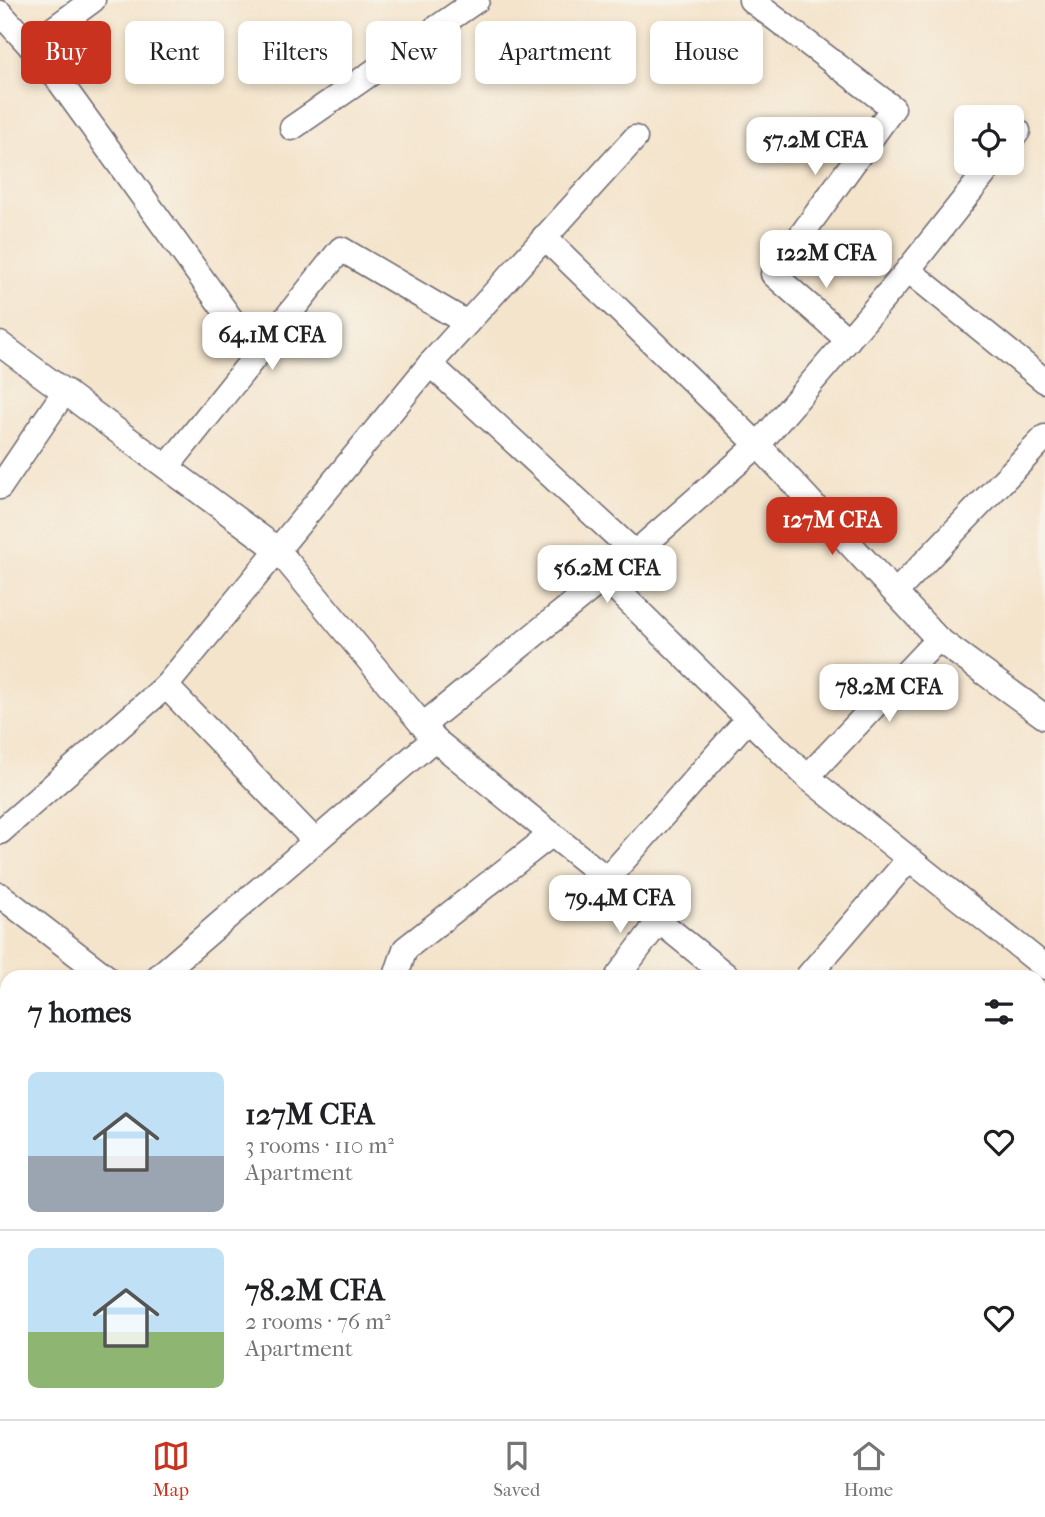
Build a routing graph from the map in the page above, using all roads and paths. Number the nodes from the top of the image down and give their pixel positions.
1 (93, 0) edge
2 (478, 0) edge
3 (751, 0) edge
4 (0, 13) edge
5 (64, 21) edge
6 (21, 36) edge
7 (61, 84) edge
8 (292, 128) dead end
9 (635, 138) dead end
10 (983, 175) edge
11 (544, 237) junction
12 (908, 270) junction
13 (467, 323) junction
14 (848, 340) junction
15 (0, 344) edge
16 (257, 355) junction
17 (430, 364) junction
18 (1045, 381) edge
19 (65, 391) junction
20 (1045, 437) edge
21 (758, 445) junction
22 (167, 467) junction
23 (0, 487) edge
24 (277, 549) junction
25 (635, 553) junction
26 (605, 578) junction
27 (896, 592) junction
28 (939, 639) junction
29 (166, 686) junction
30 (1045, 717) edge
31 (748, 719) junction
32 (429, 732) junction
33 (807, 777) junction
34 (0, 832) edge
35 (552, 834) junction
36 (316, 841) junction
37 (909, 859) junction
38 (607, 879) junction
39 (0, 895) edge
40 (659, 921) junction
41 (1045, 967) edge
42 (97, 970) edge
43 (166, 970) edge
44 (398, 970) edge
45 (622, 970) edge
46 (720, 970) edge
47 (813, 970) edge

1 - 5 street
2 - 8 street
3 - 14 street
4 - 6 street
7 - 16 street
9 - 11 street
10 - 12 street
11 - 13 street
11 - 21 street
12 - 14 street
12 - 18 street
13 - 16 street
13 - 17 street
14 - 21 street
15 - 19 street
16 - 22 street
17 - 24 street
17 - 25 street
19 - 22 street
19 - 23 street
20 - 27 street
21 - 25 street
21 - 27 street
22 - 24 street
24 - 29 street
24 - 32 street
25 - 26 street
26 - 31 street
26 - 32 street
27 - 28 street
28 - 30 street
28 - 33 street
29 - 34 street
29 - 36 street
31 - 33 street
31 - 38 street
32 - 35 street
32 - 36 street
33 - 37 street
35 - 38 street
35 - 44 street
36 - 43 street
37 - 41 street
37 - 47 street
38 - 40 street
39 - 42 street
40 - 45 street
40 - 46 street

